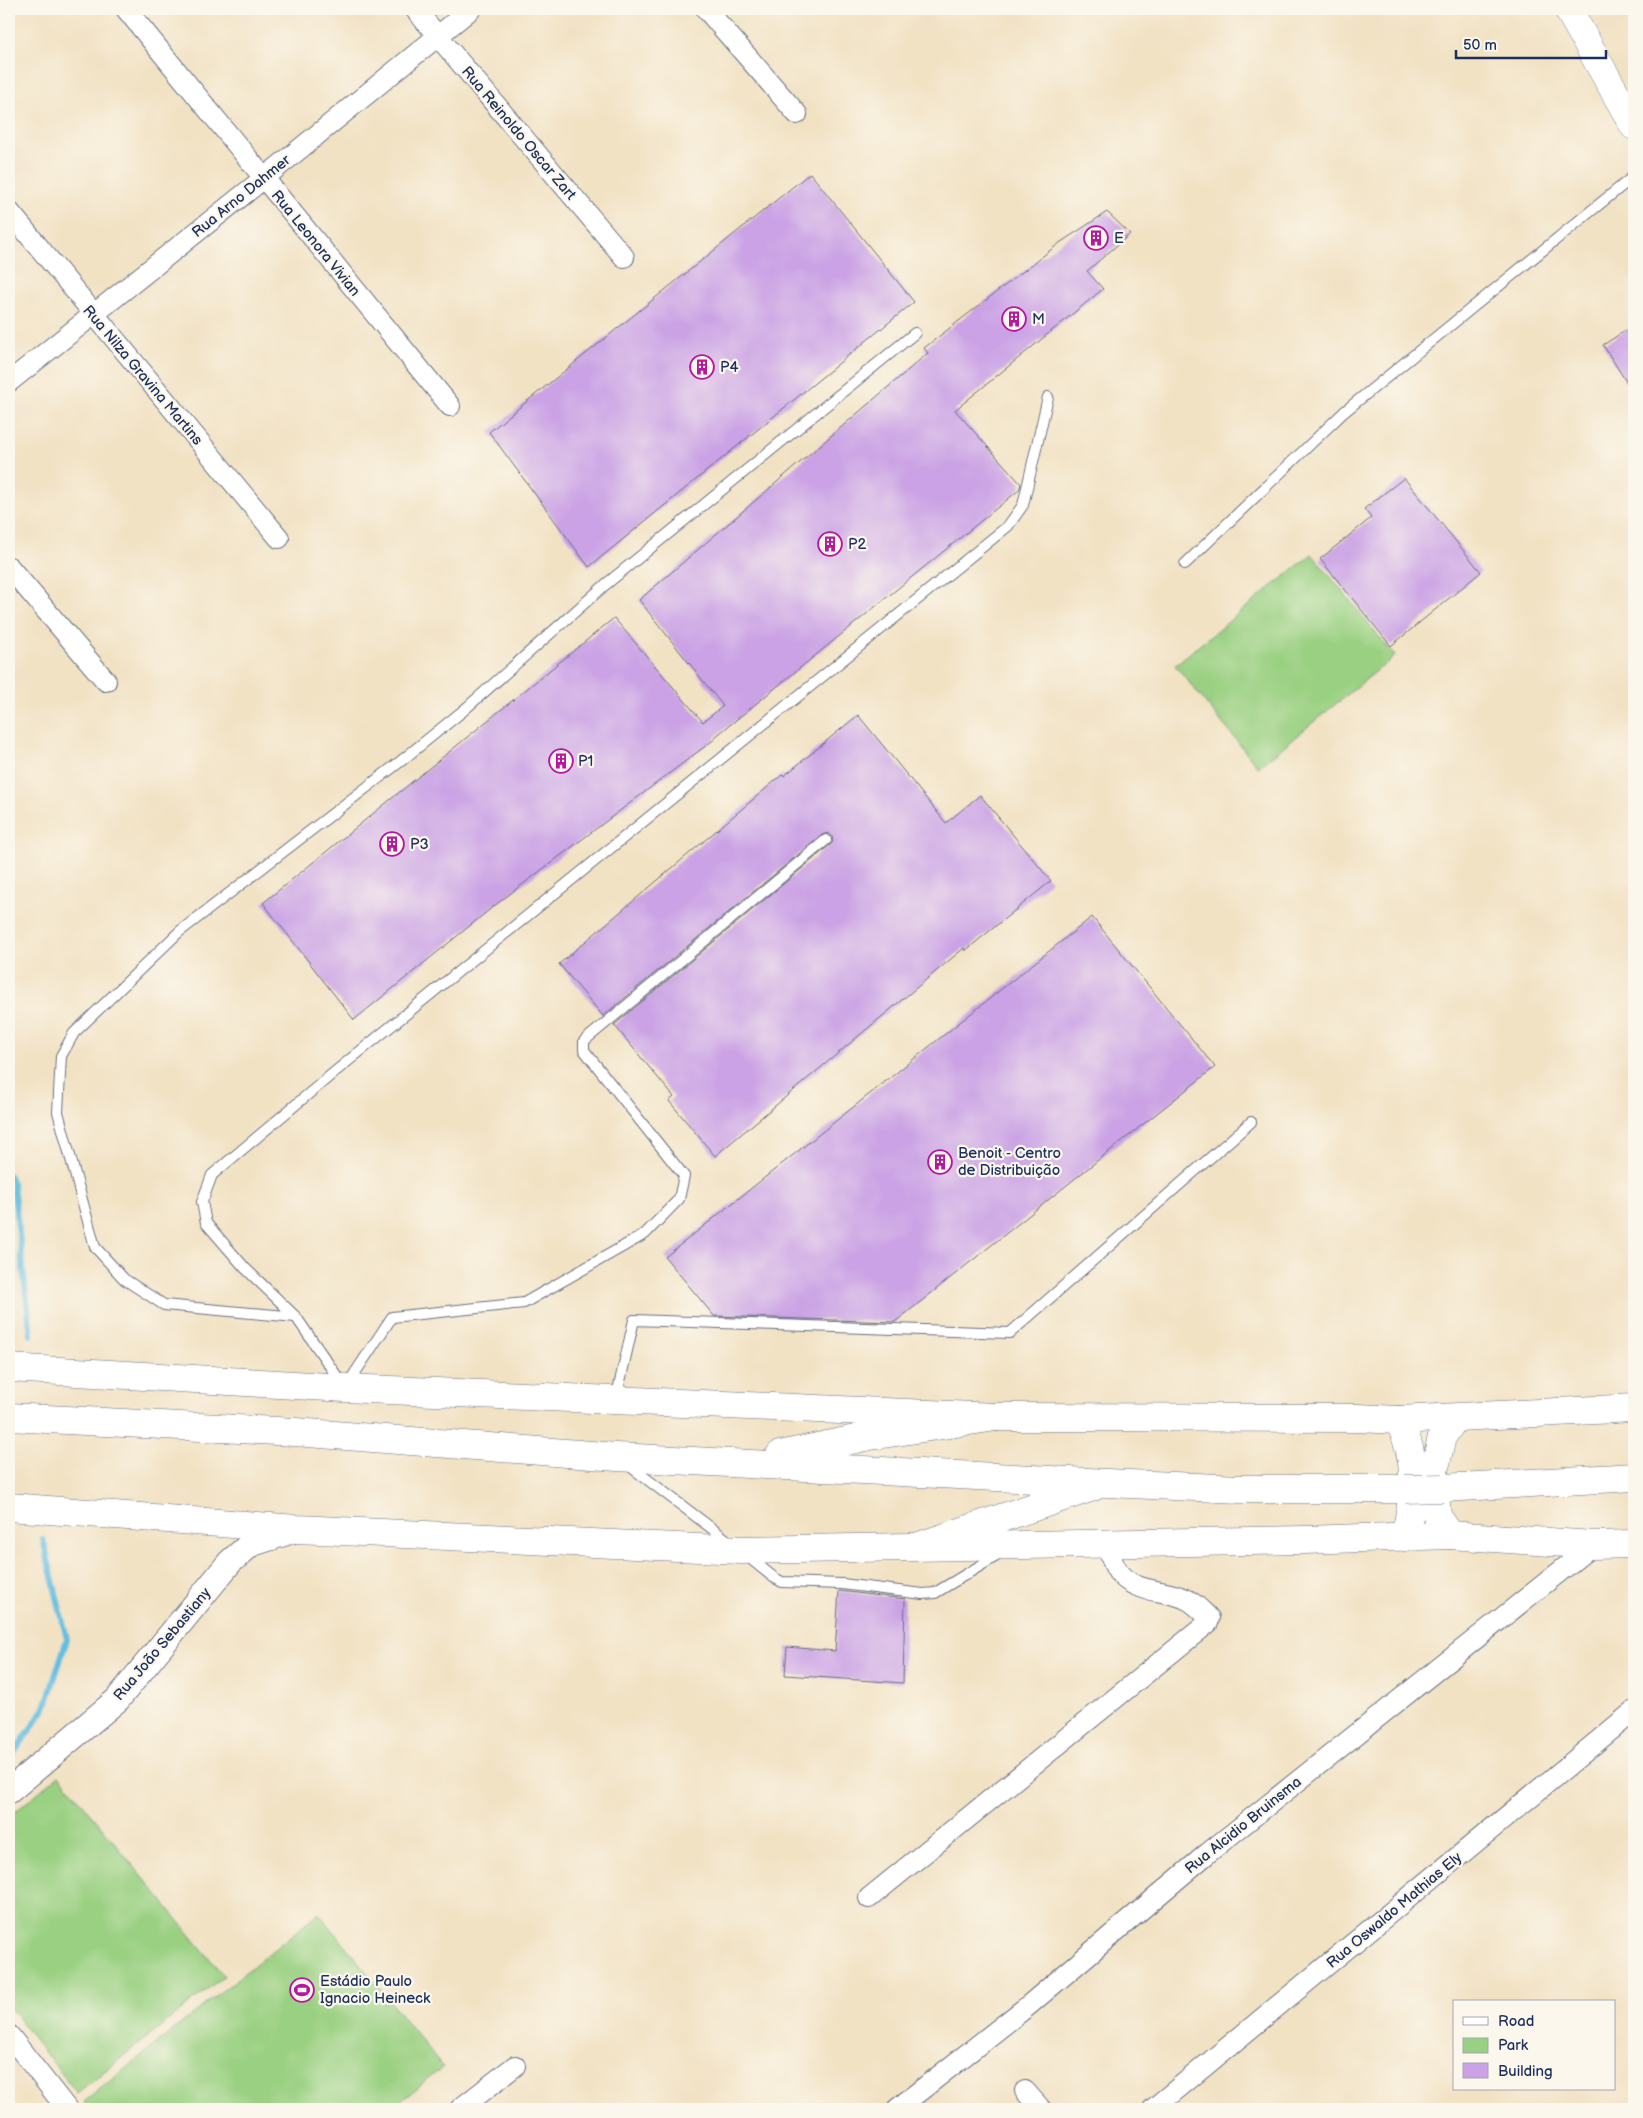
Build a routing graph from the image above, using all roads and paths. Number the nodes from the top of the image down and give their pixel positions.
1 (126, 9) edge
2 (415, 9) edge
3 (471, 9) edge
4 (706, 9) edge
5 (1568, 9) edge
6 (437, 36) junction
7 (797, 114) dead end
8 (1634, 126) edge
9 (1634, 176) edge
10 (263, 179) junction
11 (9, 211) edge
12 (624, 257) dead end
13 (93, 315) junction
14 (915, 334) dead end
15 (9, 382) edge
16 (1048, 396) dead end
17 (450, 406) dead end
18 (279, 538) dead end
19 (1185, 564) dead end
20 (9, 567) edge
21 (106, 681) dead end
22 (826, 840) dead end
23 (1251, 1122) dead end
24 (296, 1317) junction
25 (9, 1368) edge
26 (345, 1388) junction
27 (616, 1400) junction
28 (1634, 1408) edge
29 (9, 1417) edge
30 (996, 1417) junction
31 (1455, 1418) junction
32 (1399, 1420) junction
33 (617, 1457) junction
34 (745, 1463) junction
35 (1634, 1477) edge
36 (1107, 1483) junction
37 (9, 1507) edge
38 (297, 1528) junction
39 (1450, 1536) junction
40 (1405, 1537) junction
41 (1106, 1543) junction
42 (1016, 1544) junction
43 (1634, 1544) edge
44 (1593, 1545) junction
45 (919, 1546) junction
46 (741, 1550) junction
47 (1634, 1711) edge
48 (9, 1791) edge
49 (869, 1898) dead end
50 (9, 2035) edge
51 (514, 2066) dead end
52 (1026, 2091) dead end
53 (67, 2109) edge
54 (460, 2109) edge
55 (897, 2109) edge
56 (1041, 2109) edge
57 (1153, 2109) edge

1 - 10 street, Rua Leonora Vivian
2 - 6 street, Rua Reinoldo Oscar Zart
3 - 6 street, Rua Arno Dahmer
4 - 7 street
5 - 8 main road
6 - 10 street, Rua Arno Dahmer
6 - 12 street, Rua Reinoldo Oscar Zart
9 - 19 lane
10 - 13 street, Rua Arno Dahmer
10 - 17 street, Rua Leonora Vivian
11 - 13 street, Rua Nilza Gravina Martins
13 - 15 street, Rua Arno Dahmer
13 - 18 street, Rua Nilza Gravina Martins
14 - 24 lane
16 - 24 lane
20 - 21 street
22 - 26 lane
23 - 27 lane
24 - 26 lane
25 - 26 main road
26 - 27 main road
27 - 30 main road
28 - 31 main road
29 - 33 main road
30 - 32 main road
30 - 34 main road
31 - 32 main road
31 - 39 main road
32 - 40 main road
33 - 34 main road
33 - 46 lane
34 - 36 main road
35 - 36 main road, bridge
36 - 45 main road
37 - 38 main road
38 - 46 main road
38 - 48 street, Rua João Sebastiany
39 - 40 main road
39 - 44 main road
40 - 41 main road
41 - 42 main road
41 - 49 street
42 - 45 main road
42 - 46 lane
43 - 44 main road
44 - 55 street, Rua Alcidio Bruinsma
45 - 46 main road
47 - 57 street, Rua Oswaldo Mathias Ely
50 - 53 street
51 - 54 street
52 - 56 street

